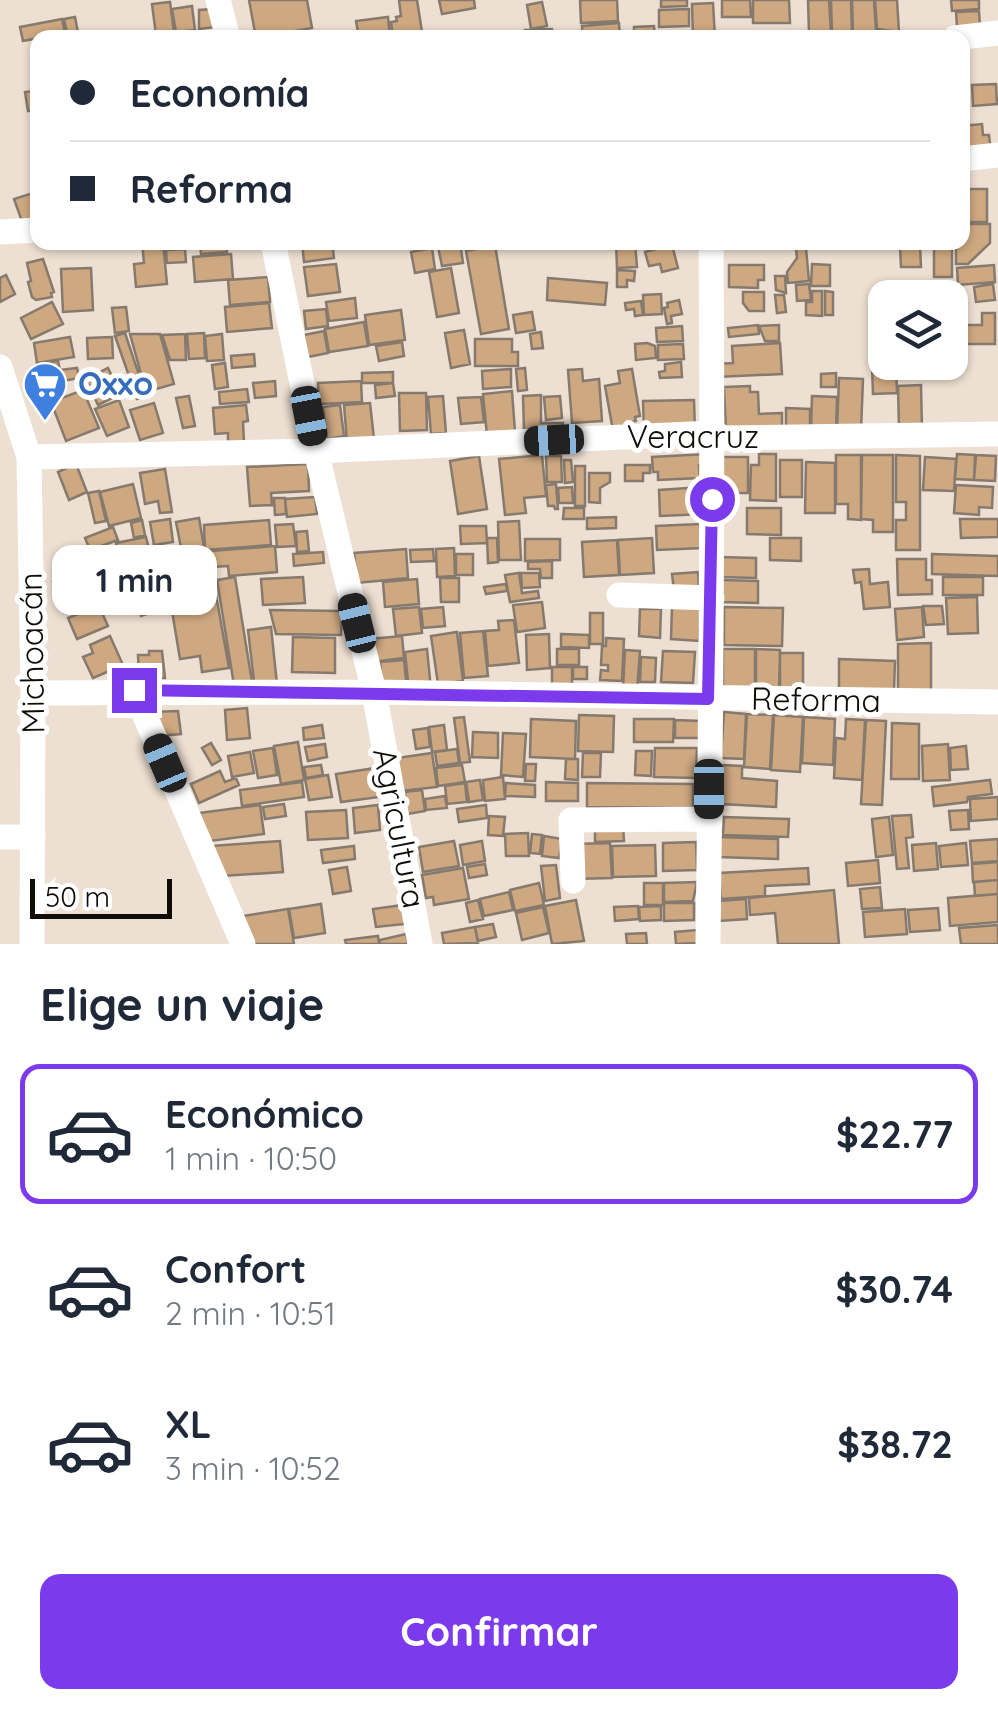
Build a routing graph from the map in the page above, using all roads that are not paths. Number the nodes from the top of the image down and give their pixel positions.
1 (218, 0) edge
2 (226, 30) edge
3 (998, 33) edge
4 (970, 36) edge
5 (998, 155) edge
6 (970, 159) edge
7 (30, 230) edge
8 (0, 232) edge
9 (275, 250) edge
10 (711, 250) edge
11 (0, 368) edge
12 (712, 433) junction
13 (998, 434) edge
14 (316, 451) junction
15 (29, 456) junction
16 (619, 595) dead end
17 (712, 598) junction
18 (134, 690) junction
19 (374, 692) junction
20 (33, 693) junction
21 (708, 699) junction
22 (998, 702) edge
23 (709, 819) junction
24 (0, 837) edge
25 (33, 837) junction
26 (573, 881) dead end
27 (32, 944) edge
28 (243, 944) edge
29 (420, 944) edge
30 (708, 944) edge

1 - 2 street
3 - 4 street
5 - 6 street
7 - 8 street
9 - 14 street, Agricultura
10 - 12 street
11 - 15 street, Michoacán
12 - 13 street, Veracruz
12 - 14 street, Veracruz
12 - 17 street
14 - 15 street, Veracruz
14 - 19 street, Agricultura
15 - 20 street, Michoacán
16 - 17 street
17 - 21 street
18 - 19 street, Reforma
18 - 20 street, Reforma
18 - 28 street
19 - 21 street, Reforma
19 - 29 street, Agricultura
20 - 25 street, Michoacán
21 - 22 street, Reforma
21 - 23 street
23 - 26 street
23 - 30 street
24 - 25 street
25 - 27 street, Michoacán

